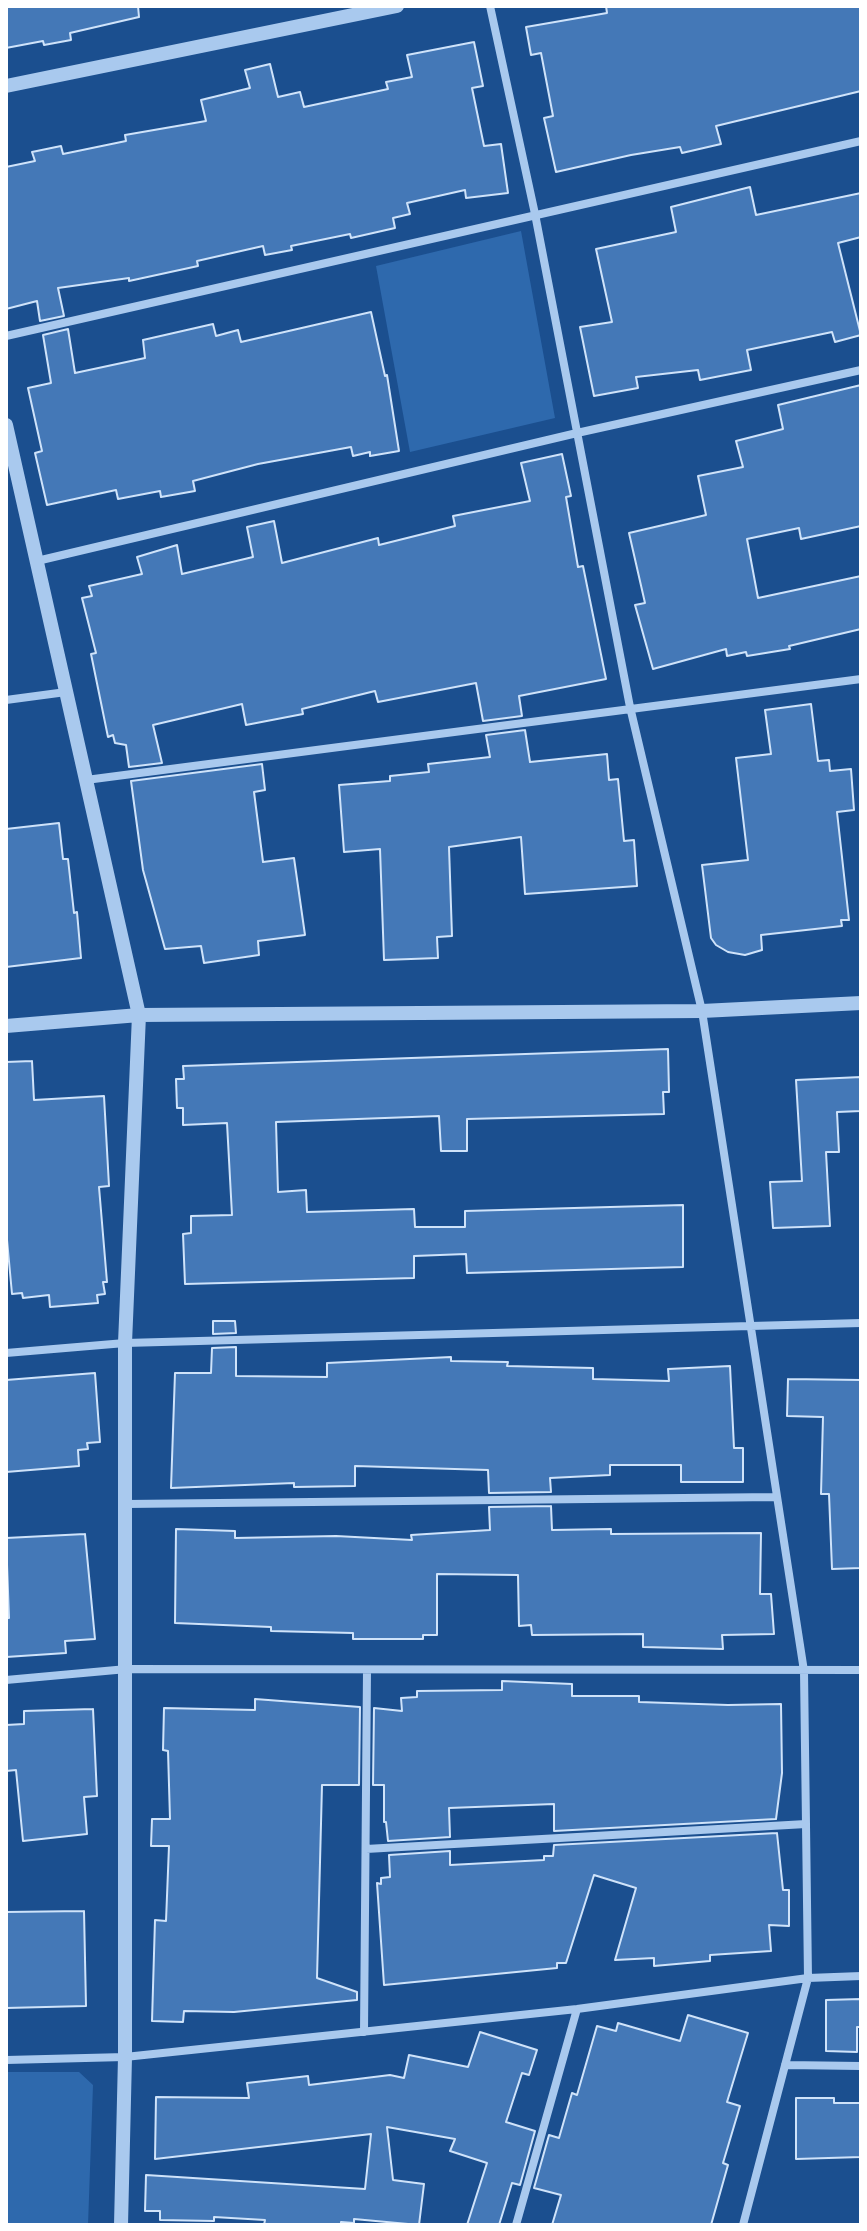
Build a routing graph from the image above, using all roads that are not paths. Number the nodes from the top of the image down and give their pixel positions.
1 (397, 6) edge
2 (490, 6) edge
3 (6, 86) edge
4 (861, 141) edge
5 (535, 214) junction
6 (6, 336) edge
7 (861, 370) edge
8 (6, 425) edge
9 (577, 433) junction
10 (37, 561) junction
11 (861, 679) edge
12 (66, 692) junction
13 (6, 700) edge
14 (630, 707) junction
15 (86, 780) junction
16 (861, 1003) edge
17 (702, 1011) junction
18 (139, 1015) junction
19 (6, 1026) edge
20 (861, 1323) edge
21 (748, 1324) junction
22 (125, 1343) junction
23 (6, 1353) edge
24 (776, 1497) junction
25 (126, 1504) junction
26 (127, 1669) junction
27 (367, 1670) junction
28 (861, 1670) edge
29 (804, 1671) junction
30 (6, 1680) edge
31 (806, 1824) junction
32 (366, 1849) junction
33 (861, 1976) edge
34 (808, 1978) junction
35 (577, 2009) junction
36 (364, 2032) junction
37 (125, 2057) junction
38 (6, 2060) edge
39 (785, 2065) junction
40 (861, 2066) edge
41 (121, 2225) edge
42 (516, 2225) edge
43 (743, 2225) edge

1 - 3 street
2 - 5 street
4 - 5 street
5 - 6 street
5 - 9 street
7 - 9 street
8 - 10 street
9 - 10 street
9 - 14 street
10 - 12 street
11 - 14 street
12 - 13 street
12 - 15 street
14 - 15 street
14 - 17 street
15 - 18 street
16 - 17 street
17 - 18 street
17 - 21 street
18 - 19 street
18 - 22 street
20 - 21 street
21 - 22 street
21 - 24 street
22 - 23 street
22 - 25 street
24 - 25 street
24 - 29 street
25 - 26 street
26 - 27 street
26 - 30 street
26 - 37 street
27 - 29 street
27 - 32 street
28 - 29 street
29 - 31 street
31 - 32 street
31 - 34 street
32 - 36 street
33 - 34 street
34 - 35 street
34 - 39 street
35 - 36 street
35 - 42 street
36 - 37 street
37 - 38 street
37 - 41 street
39 - 40 street
39 - 43 street

